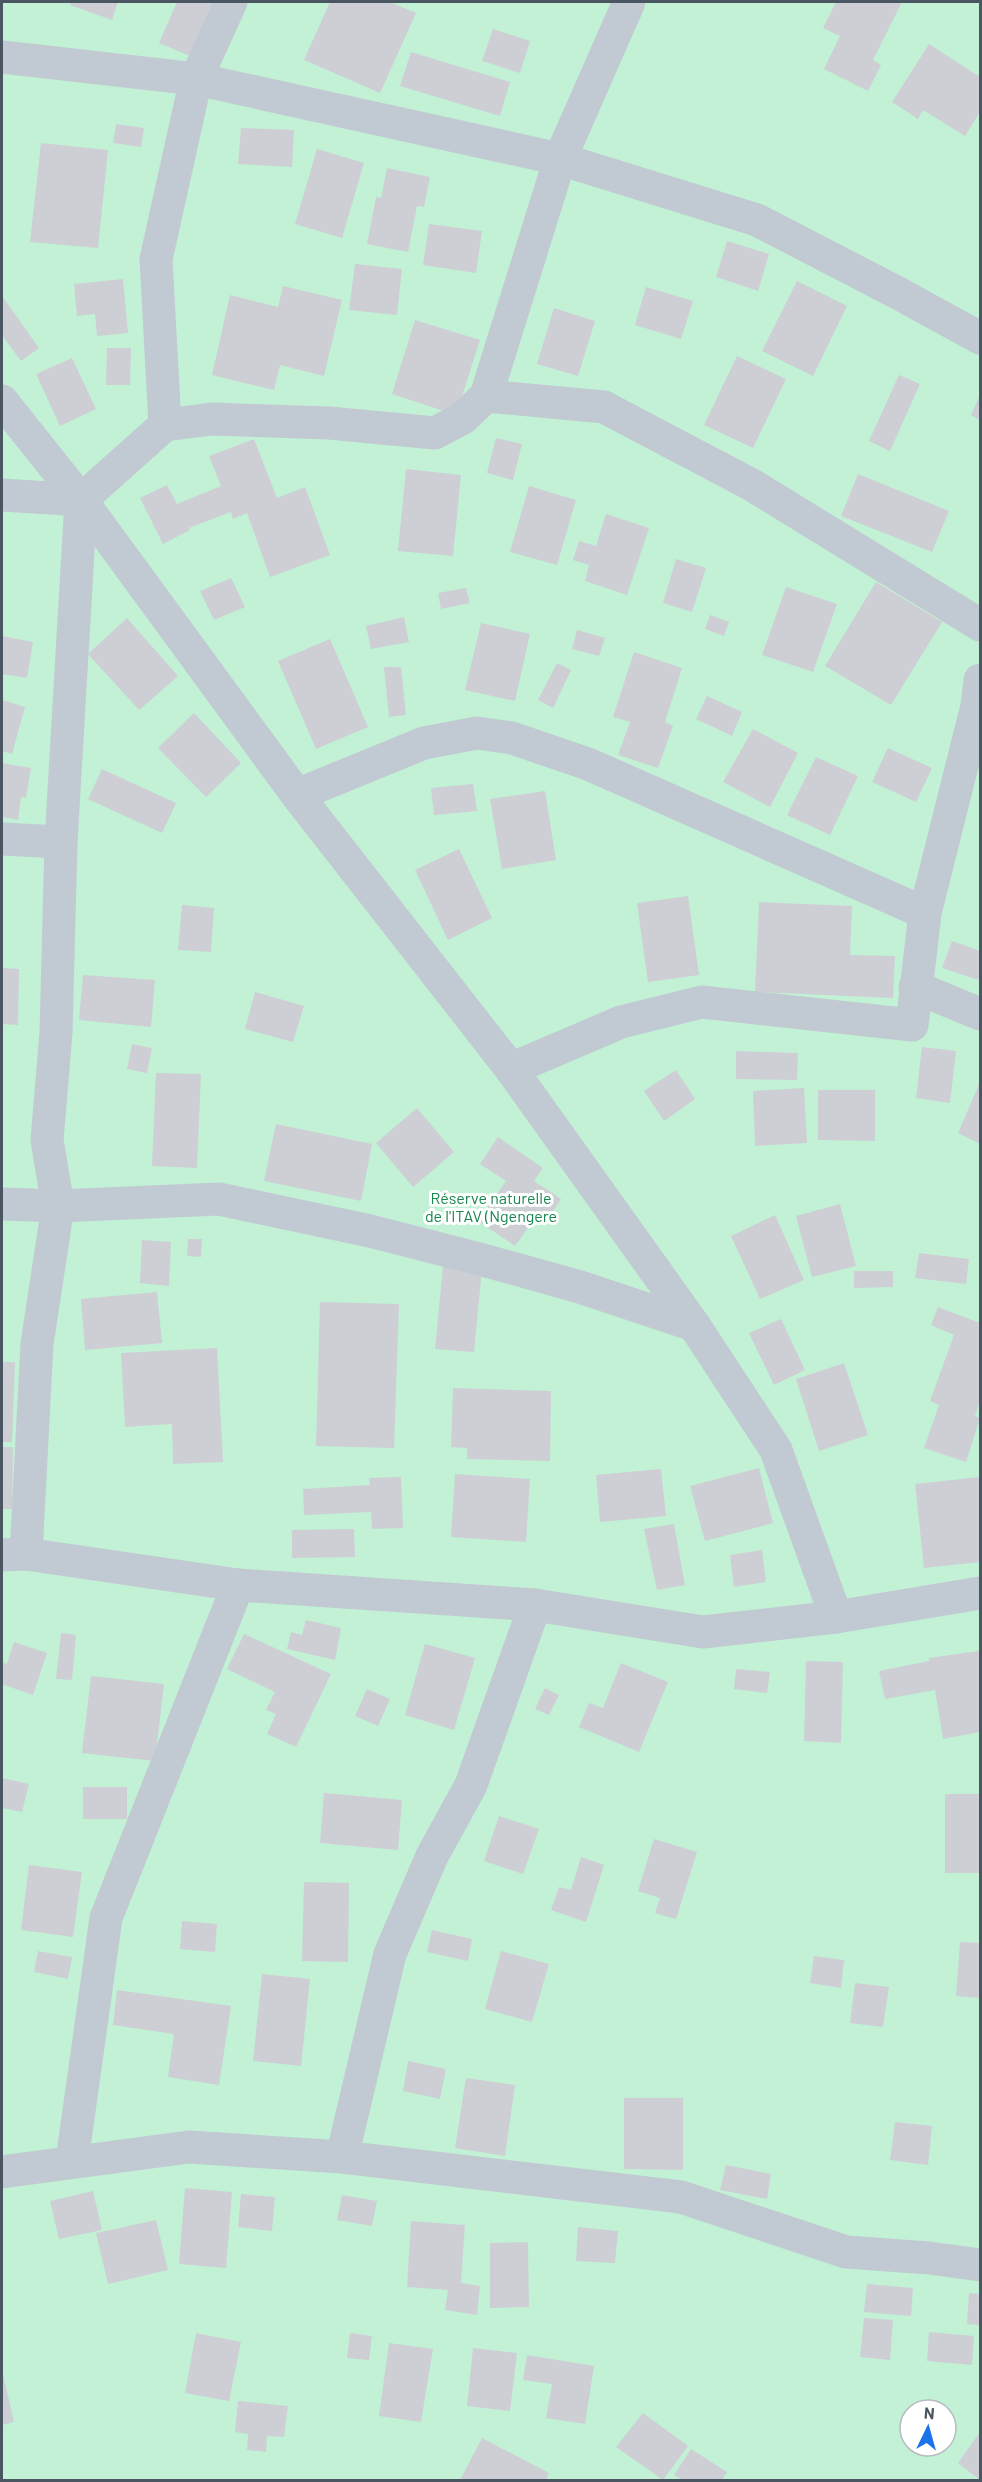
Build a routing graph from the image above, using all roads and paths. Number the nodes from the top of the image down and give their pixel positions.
1 (231, 2) edge
2 (629, 2) edge
3 (2, 57) edge
4 (196, 80) junction
5 (560, 159) junction
6 (981, 338) edge
7 (486, 396) junction
8 (2, 401) edge
9 (165, 425) junction
10 (2, 495) edge
11 (81, 500) junction
12 (981, 625) edge
13 (981, 680) edge
14 (297, 795) junction
15 (2, 839) edge
16 (61, 842) junction
17 (925, 913) junction
18 (915, 987) junction
19 (981, 1014) edge
20 (511, 1070) junction
21 (2, 1204) edge
22 (58, 1206) junction
23 (694, 1325) junction
24 (14, 1554) edge
25 (238, 1585) junction
26 (981, 1593) edge
27 (535, 1605) junction
28 (836, 1617) junction
29 (342, 2157) junction
30 (72, 2161) junction
31 (2, 2172) edge
32 (981, 2265) edge

1 - 4 street
2 - 5 street
3 - 4 street
4 - 5 street
4 - 9 street
5 - 6 street
5 - 7 street
7 - 9 street
7 - 12 street
8 - 11 street
9 - 11 street
10 - 11 street
11 - 14 street
11 - 16 street
13 - 17 street
14 - 17 street
14 - 20 street
15 - 16 street
16 - 22 street
17 - 18 street
18 - 19 street
18 - 20 street
20 - 23 street
21 - 22 street
22 - 23 street
22 - 24 street
23 - 28 street
24 - 25 street
25 - 27 street
25 - 30 street
26 - 28 street
27 - 28 street
27 - 29 street
29 - 30 street
29 - 32 street
30 - 31 street

